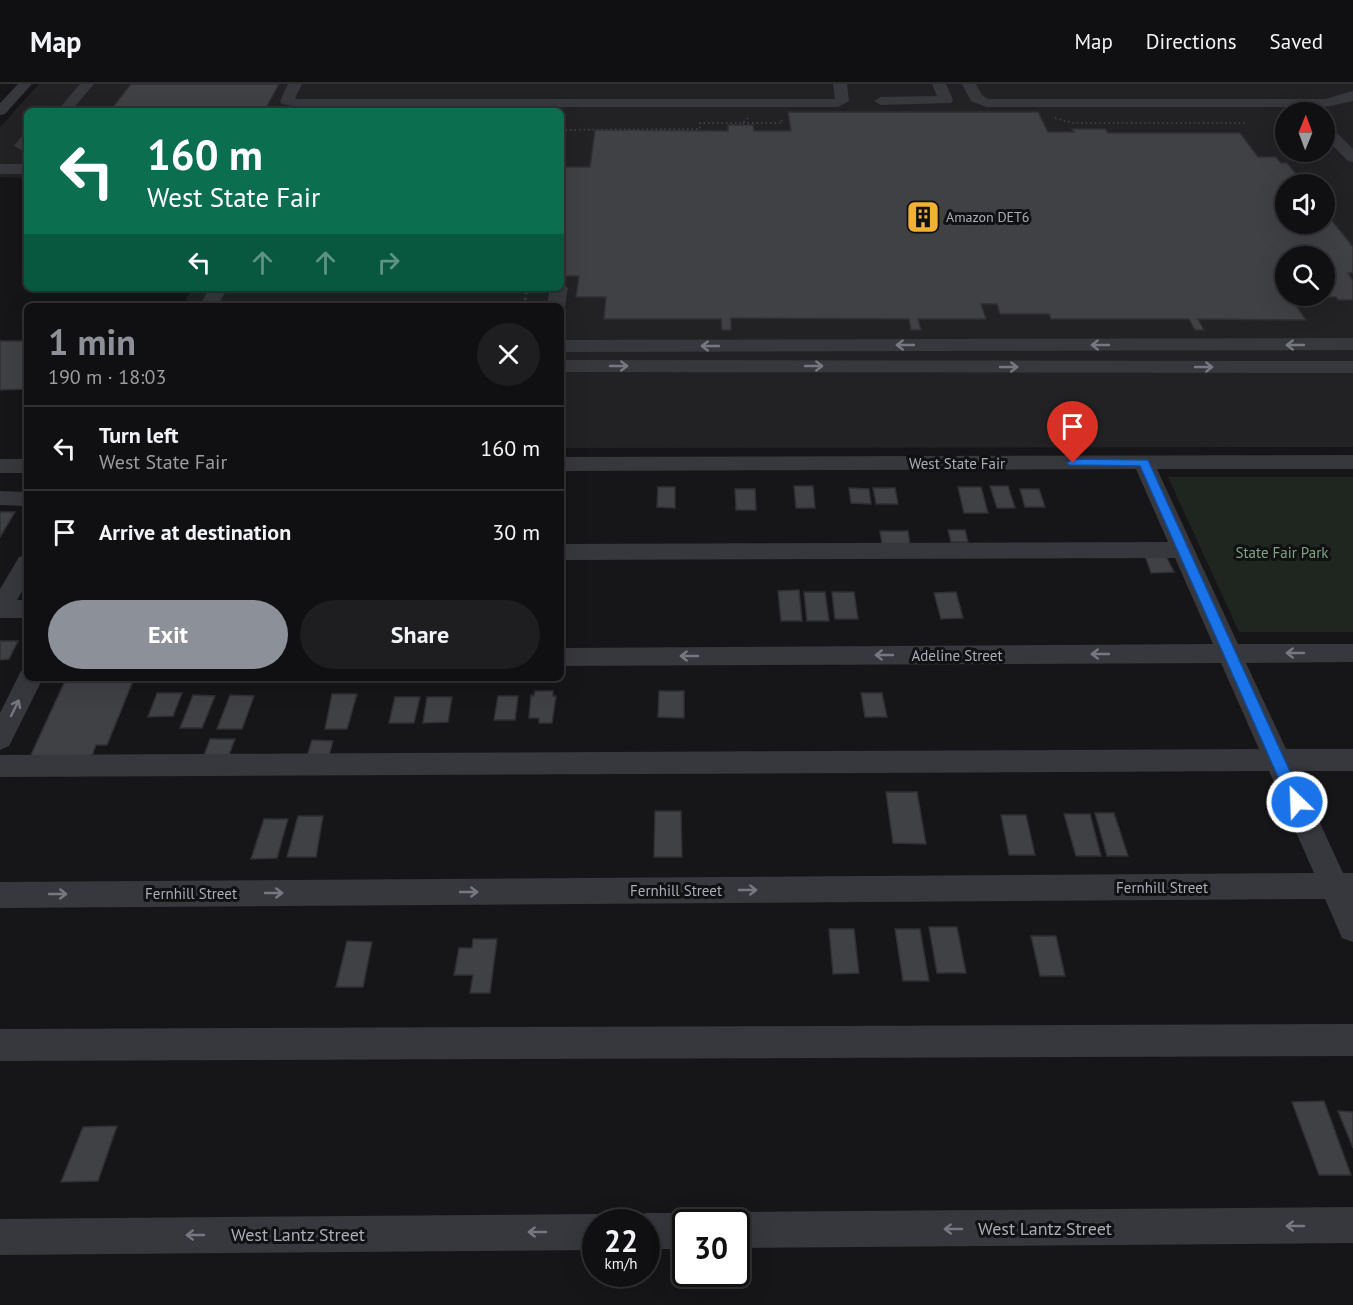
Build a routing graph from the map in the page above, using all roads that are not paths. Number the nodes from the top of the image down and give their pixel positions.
1 (25, 84) edge
2 (87, 84) edge
3 (840, 84) edge
4 (939, 84) edge
5 (969, 84) edge
6 (1336, 86) edge
7 (293, 88) edge
8 (1266, 90) dead end
9 (1353, 93) edge
10 (881, 101) dead end
11 (486, 102) edge
12 (1276, 102) edge
13 (1317, 102) edge
14 (1331, 102) edge
15 (1275, 103) edge
16 (67, 108) edge
17 (0, 111) edge
18 (1335, 139) edge
19 (24, 155) edge
20 (1353, 158) edge
21 (13, 169) edge
22 (1353, 344) edge
23 (564, 345) edge
24 (564, 366) edge
25 (1353, 367) edge
26 (1353, 462) edge
27 (1144, 463) junction
28 (564, 464) edge
29 (0, 466) edge
30 (24, 466) edge
31 (0, 498) edge
32 (24, 499) edge
33 (1183, 550) junction
34 (564, 552) edge
35 (24, 568) edge
36 (24, 609) edge
37 (1230, 653) junction
38 (1353, 653) edge
39 (564, 657) edge
40 (29, 681) edge
41 (0, 739) edge
42 (1278, 760) junction
43 (1353, 760) edge
44 (0, 766) edge
45 (1343, 886) edge
46 (0, 895) edge
47 (1353, 928) edge
48 (1353, 1040) edge
49 (0, 1045) edge
50 (1353, 1225) edge
51 (750, 1230) edge
52 (582, 1232) edge
53 (0, 1237) edge

1 - 17 street
2 - 16 street
3 - 11 street
4 - 10 street
5 - 15 street
6 - 9 street
6 - 13 street
7 - 11 street
8 - 12 street
9 - 14 street
18 - 20 street
19 - 21 street
22 -> 23 street
24 -> 25 street
26 - 27 street, West State Fair
27 - 28 street, West State Fair
27 - 33 street
29 - 30 street
31 - 32 street
33 - 34 street
33 - 37 street
35 - 36 street
38 -> 37 street, Adeline Street
37 -> 39 street, Adeline Street
37 - 42 street
41 -> 40 street
42 - 43 street
42 - 44 street
42 - 45 street
46 -> 45 street, Fernhill Street
45 - 47 street
48 - 49 street
50 -> 51 street, West Lantz Street
52 -> 53 street, West Lantz Street

